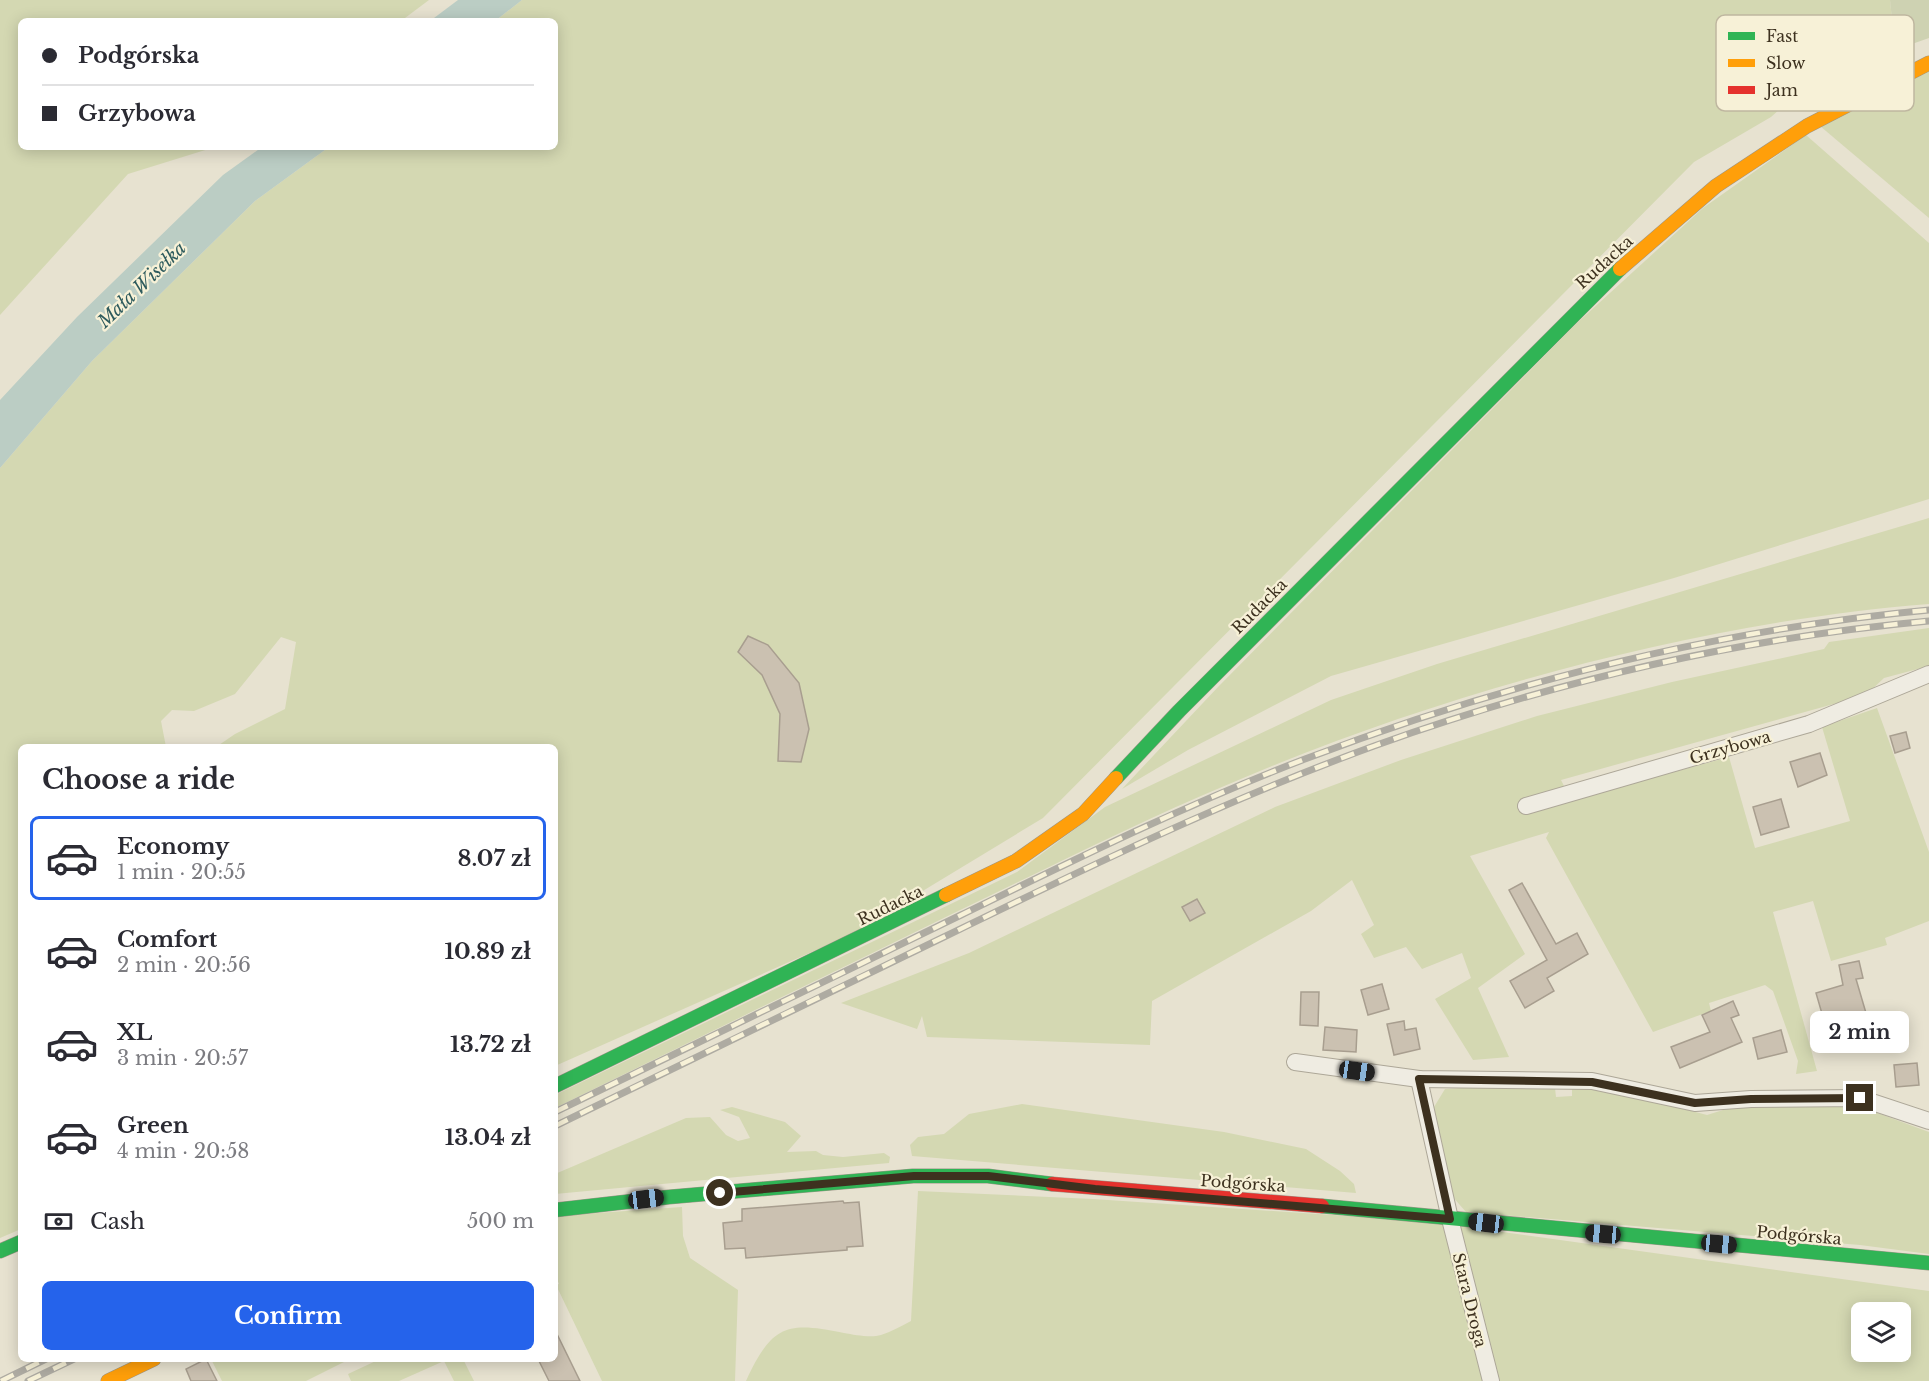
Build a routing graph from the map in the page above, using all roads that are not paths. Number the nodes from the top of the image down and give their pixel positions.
1 (1929, 63) edge
2 (1914, 71) edge
3 (1835, 111) edge
4 (1929, 674) edge
5 (1526, 806) dead end
6 (1295, 1062) dead end
7 (1419, 1079) junction
8 (558, 1085) edge
9 (1929, 1122) edge
10 (558, 1210) edge
11 (1450, 1219) junction
12 (18, 1243) edge
13 (0, 1251) edge
14 (1929, 1263) edge
15 (148, 1362) edge
16 (108, 1381) edge
17 (1491, 1381) edge

1 - 2 street, Rudacka
3 - 8 street, Rudacka
4 - 5 street, Grzybowa
6 - 7 street
7 - 9 street
7 - 11 street, Stara Droga
10 - 11 street, Podgórska
11 - 14 street, Podgórska
11 - 17 street, Stara Droga
12 - 13 street
15 - 16 street

